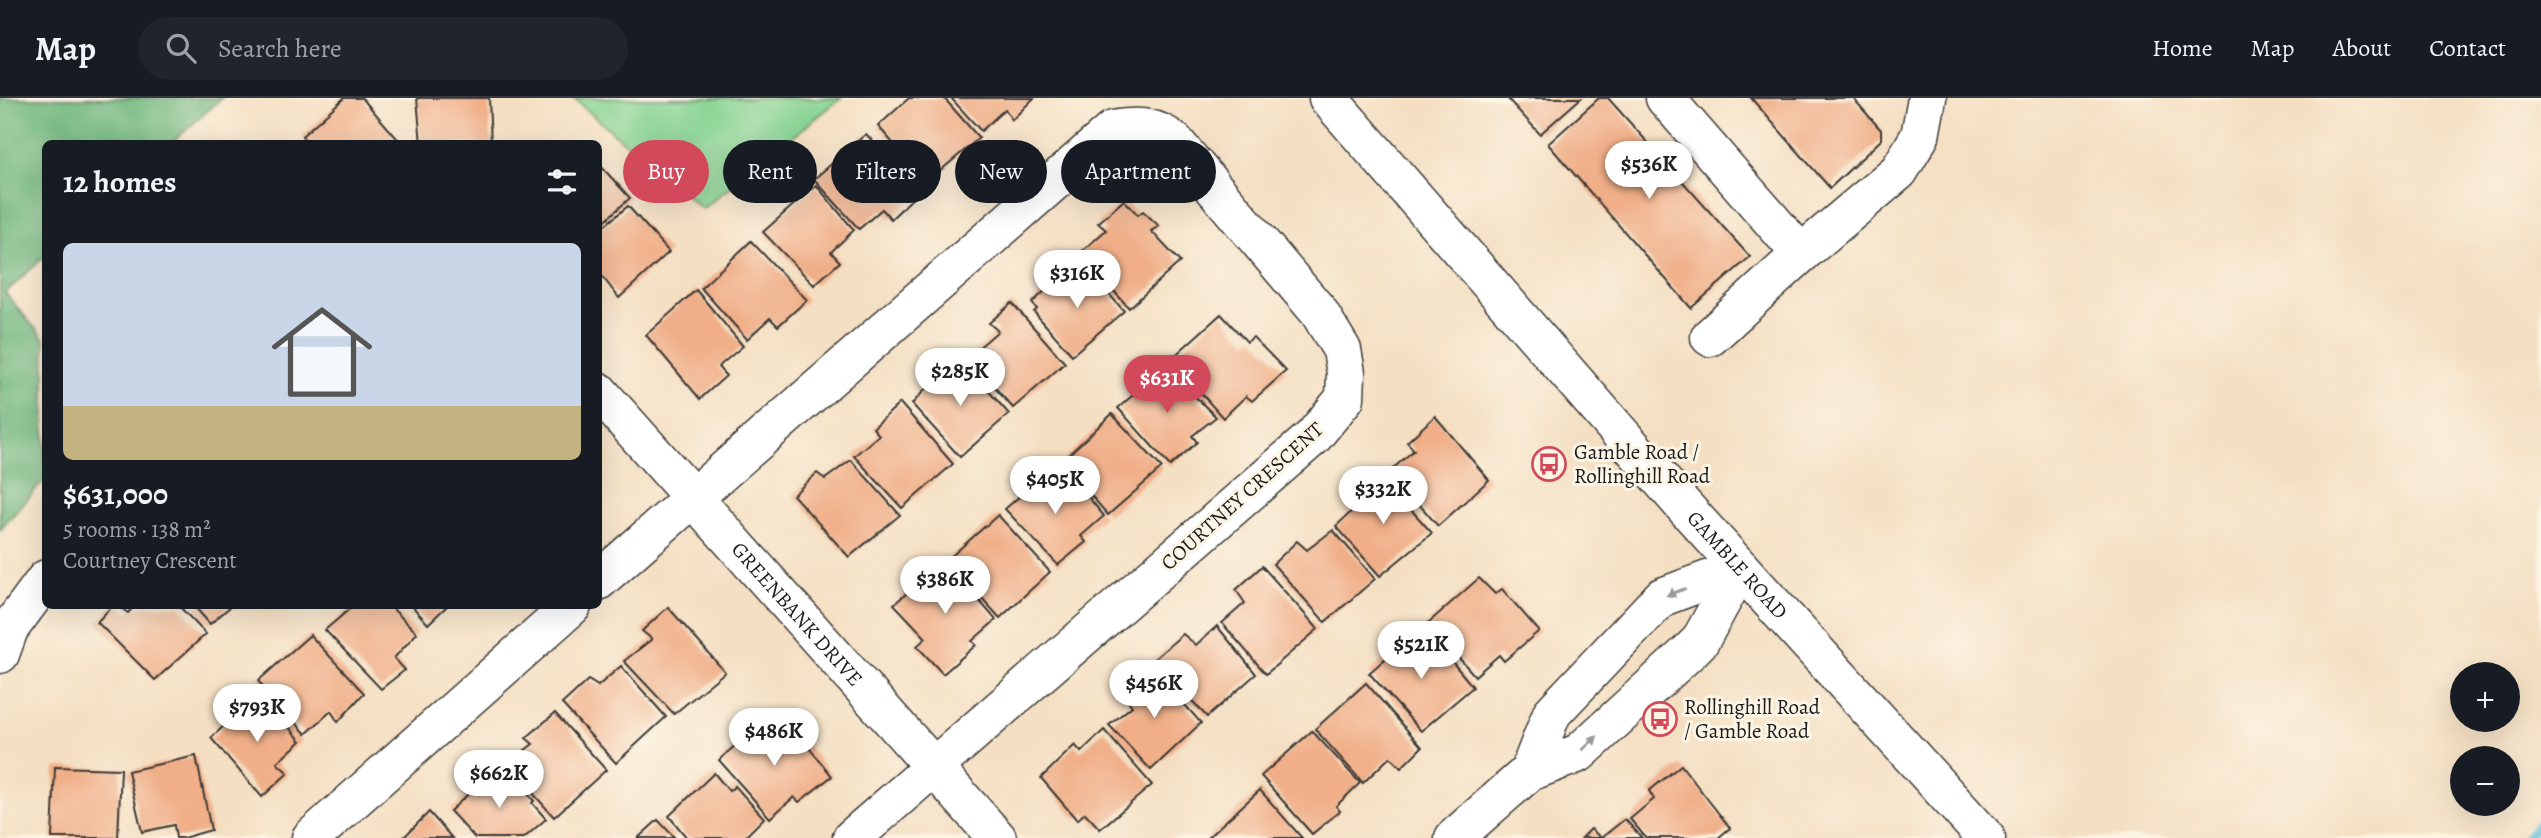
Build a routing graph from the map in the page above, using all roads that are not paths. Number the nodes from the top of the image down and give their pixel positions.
1 (1328, 98) edge
2 (1665, 98) edge
3 (1927, 98) edge
4 (1801, 254) junction
5 (1710, 337) dead end
6 (602, 395) edge
7 (694, 498) junction
8 (1740, 568) junction
9 (602, 578) edge
10 (42, 584) edge
11 (569, 609) edge
12 (0, 654) edge
13 (933, 766) junction
14 (1530, 772) junction
15 (311, 838) edge
16 (852, 838) edge
17 (997, 838) edge
18 (1454, 838) edge
19 (1986, 838) edge

1 - 8 street, GAMBLE ROAD
2 - 4 street
3 - 4 street
4 - 5 street
6 - 7 street, GREENBANK DRIVE
7 - 9 street, COURTNEY CRESCENT
7 - 13 street, GREENBANK DRIVE
7 - 13 street, COURTNEY CRESCENT
14 -> 8 street
8 -> 14 street
8 - 19 street, GAMBLE ROAD
10 - 12 street
11 - 15 street
13 - 16 street, COURTNEY CRESCENT
13 - 17 street, GREENBANK DRIVE
14 - 18 street

